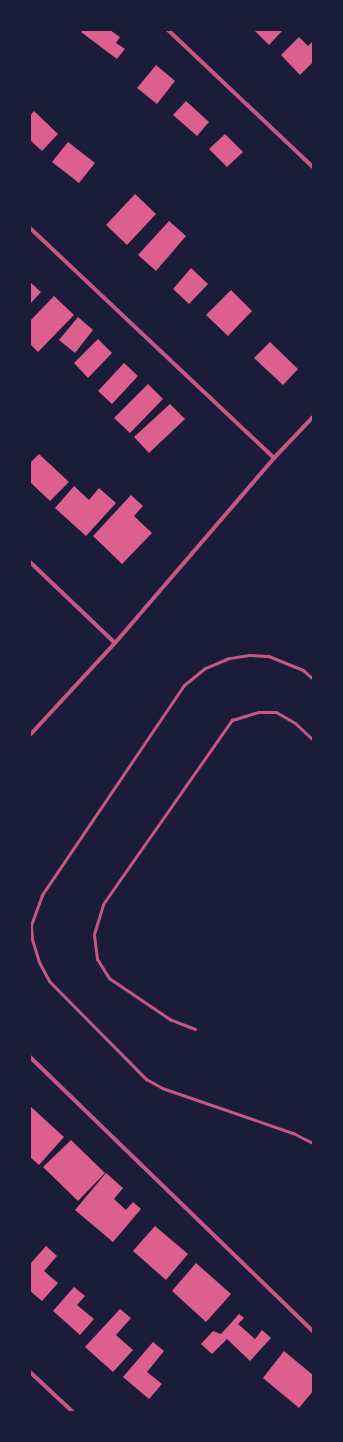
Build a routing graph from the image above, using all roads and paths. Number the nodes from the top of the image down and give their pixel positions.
1 (168, 30) edge
2 (313, 167) edge
3 (30, 228) edge
4 (313, 417) edge
5 (274, 458) junction
6 (30, 562) edge
7 (116, 643) junction
8 (313, 679) edge
9 (30, 734) edge
10 (313, 740) edge
11 (195, 1029) dead end
12 (30, 1057) edge
13 (313, 1143) edge
14 (313, 1331) edge
15 (30, 1372) edge
16 (73, 1412) edge

1 - 2 street
3 - 5 street
4 - 5 street
5 - 7 street
6 - 7 street
7 - 9 street
8 - 13 lane
10 - 11 lane
12 - 14 street
15 - 16 street

